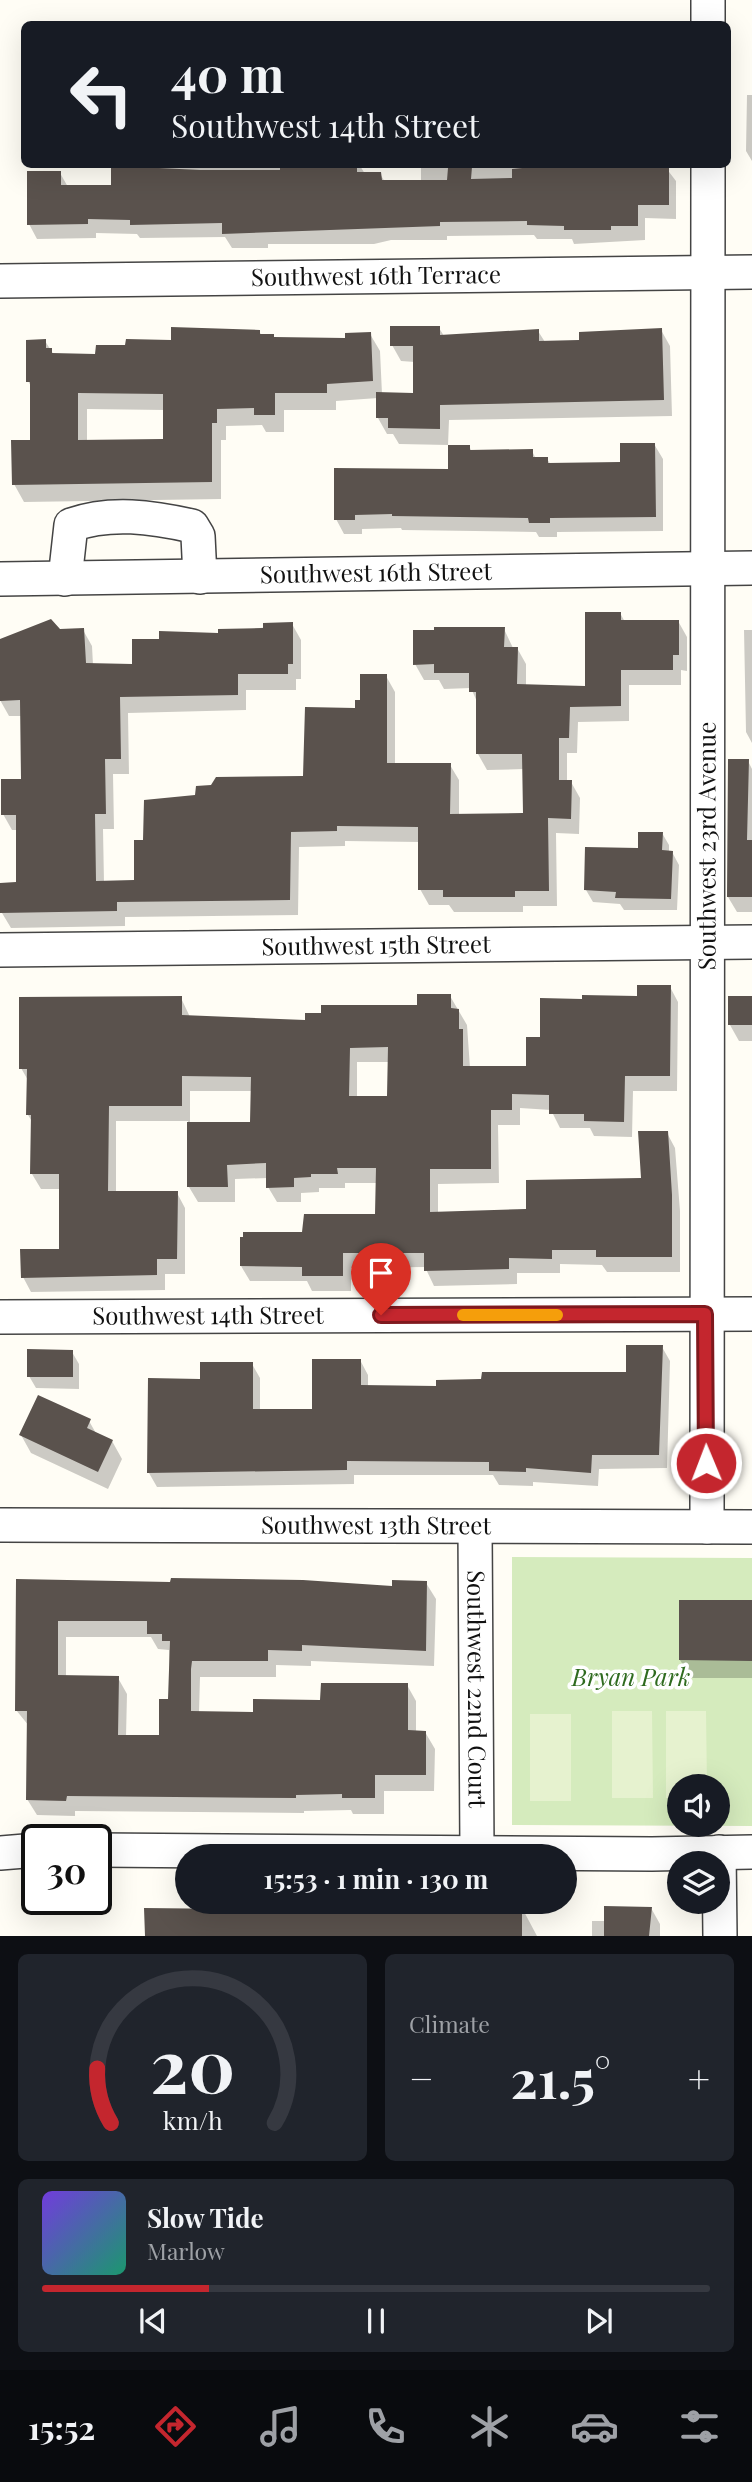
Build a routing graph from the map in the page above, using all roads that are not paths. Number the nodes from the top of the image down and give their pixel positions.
1 (708, 0) edge
2 (708, 21) edge
3 (708, 168) edge
4 (708, 272) junction
5 (752, 272) edge
6 (0, 281) edge
7 (752, 568) edge
8 (707, 569) junction
9 (200, 577) junction
10 (0, 579) edge
11 (65, 579) junction
12 (707, 942) junction
13 (752, 942) edge
14 (0, 950) edge
15 (705, 1314) junction
16 (752, 1314) edge
17 (0, 1317) edge
18 (0, 1525) edge
19 (707, 1527) junction
20 (752, 1527) edge
21 (475, 1528) junction
22 (477, 1844) edge
23 (112, 1850) edge
24 (175, 1850) edge
25 (21, 1851) edge
26 (577, 1851) edge
27 (667, 1852) edge
28 (730, 1852) edge
29 (752, 1852) edge
30 (0, 1853) edge
31 (720, 1914) edge
32 (720, 1936) edge

1 - 2 street
3 - 4 street, Southwest 23rd Avenue
4 - 5 street, Southwest 16th Terrace
4 - 6 street, Southwest 16th Terrace
4 - 8 street, Southwest 23rd Avenue
7 - 8 street, Southwest 16th Street
8 - 9 street, Southwest 16th Street
8 - 12 street, Southwest 23rd Avenue
9 - 11 street, Southwest 16th Street
9 - 11 street
10 - 11 street, Southwest 16th Street
12 - 13 street, Southwest 15th Street
12 - 14 street, Southwest 15th Street
12 - 15 street, Southwest 23rd Avenue
15 - 16 street, Southwest 14th Street
15 - 17 street, Southwest 14th Street
15 - 19 street, Southwest 23rd Avenue
18 - 21 street, Southwest 13th Street
19 - 20 street, Southwest 13th Street
19 - 21 street, Southwest 13th Street
21 - 22 street, Southwest 22nd Court
23 - 24 street
25 - 30 street
26 - 27 street
28 - 29 street
31 - 32 street

